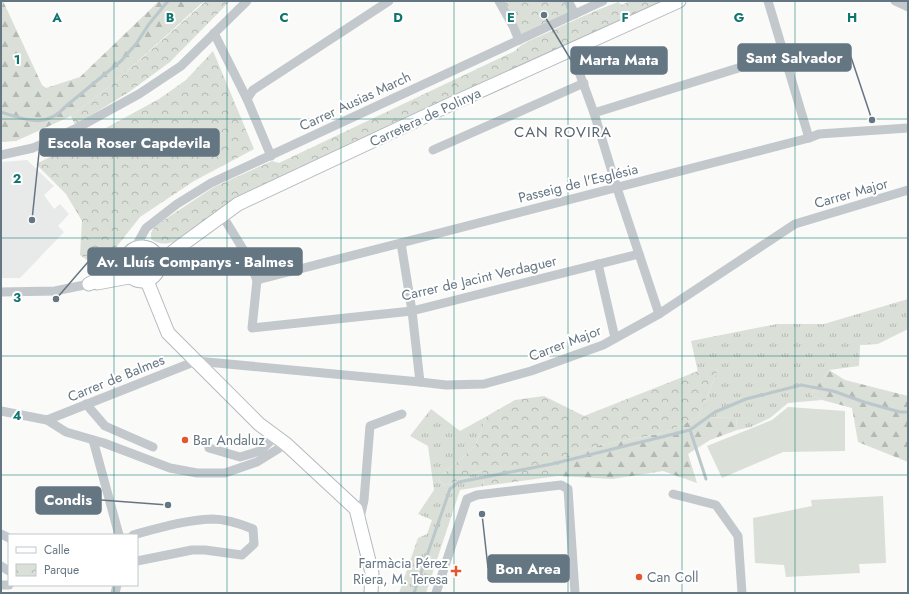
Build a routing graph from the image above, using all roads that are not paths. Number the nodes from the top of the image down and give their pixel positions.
1 (247, 1) edge
2 (389, 1) edge
3 (499, 1) edge
4 (568, 1) edge
5 (604, 1) edge
6 (679, 1) edge
7 (768, 1) edge
8 (895, 1) edge
9 (908, 7) edge
10 (575, 14) junction
11 (214, 34) junction
12 (519, 40) junction
13 (572, 50) junction
14 (783, 54) junction
15 (584, 84) junction
16 (247, 99) junction
17 (594, 113) junction
18 (908, 128) edge
19 (809, 138) junction
20 (433, 150) dead end
21 (1, 155) edge
22 (271, 156) junction
23 (617, 188) junction
24 (908, 190) edge
25 (222, 215) junction
26 (401, 243) junction
27 (178, 247) junction
28 (135, 248) junction
29 (153, 251) junction
30 (639, 254) junction
31 (124, 262) junction
32 (160, 263) junction
33 (598, 264) junction
34 (129, 277) junction
35 (257, 280) junction
36 (146, 282) junction
37 (89, 284) junction
38 (1, 292) edge
39 (412, 311) junction
40 (660, 314) junction
41 (615, 338) junction
42 (196, 361) junction
43 (420, 382) junction
44 (86, 404) junction
45 (1, 411) edge
46 (402, 414) dead end
47 (47, 420) junction
48 (93, 440) junction
49 (281, 440) junction
50 (153, 447) dead end
51 (209, 448) dead end
52 (673, 494) dead end
53 (359, 521) junction
54 (119, 534) edge
55 (137, 534) edge
56 (138, 561) edge
57 (371, 593) edge
58 (436, 593) edge
59 (575, 593) edge
60 (742, 593) edge

1 - 11 street
2 - 16 street
3 - 12 street
4 - 10 street
5 - 10 street, Carrer Ausias March
6 - 13 street, Carretera de Polinya
7 - 14 street
8 - 9 street
10 - 12 street, Carrer Ausias March
11 - 16 street
11 - 21 street
12 - 22 street, Carrer Ausias March
13 - 15 street
13 - 25 street, Carretera de Polinya
14 - 17 street
14 - 19 street
15 - 17 street
15 - 20 street
16 - 22 street
17 - 23 street
18 - 19 street, Passeig de l'Església
19 - 23 street, Passeig de l'Església
22 - 28 street, Carrer Ausias March
23 - 26 street, Passeig de l'Església
23 - 30 street
24 - 40 street, Carrer Major
25 - 27 street, Carretera de Polinya
25 - 35 street
26 - 35 street, Passeig de l'Església
26 - 39 street
27 - 29 street, Carretera de Polinya
27 - 32 street, Carretera de Polinya
28 - 29 street
28 - 31 street
29 - 32 street
30 - 33 street, Carrer de Jacint Verdaguer
30 - 40 street
31 - 34 street
31 - 37 street
32 - 36 street
33 - 39 street, Carrer de Jacint Verdaguer
33 - 41 street
34 - 36 street
34 - 37 street
35 - 39 street, Carrer de Jacint Verdaguer
36 - 42 street
37 - 38 street
39 - 43 street
40 - 41 street, Carrer Major
41 - 43 street, Carrer Major
42 - 43 street, Carrer Major
42 - 44 street, Carrer de Balmes
42 - 49 street
44 - 47 street, Carrer de Balmes
44 - 50 street
45 - 47 street
46 - 53 street
47 - 48 street
48 - 49 street
48 - 54 street
49 - 51 street
49 - 53 street
52 - 60 street
53 - 57 street
55 - 56 street
58 - 59 street

